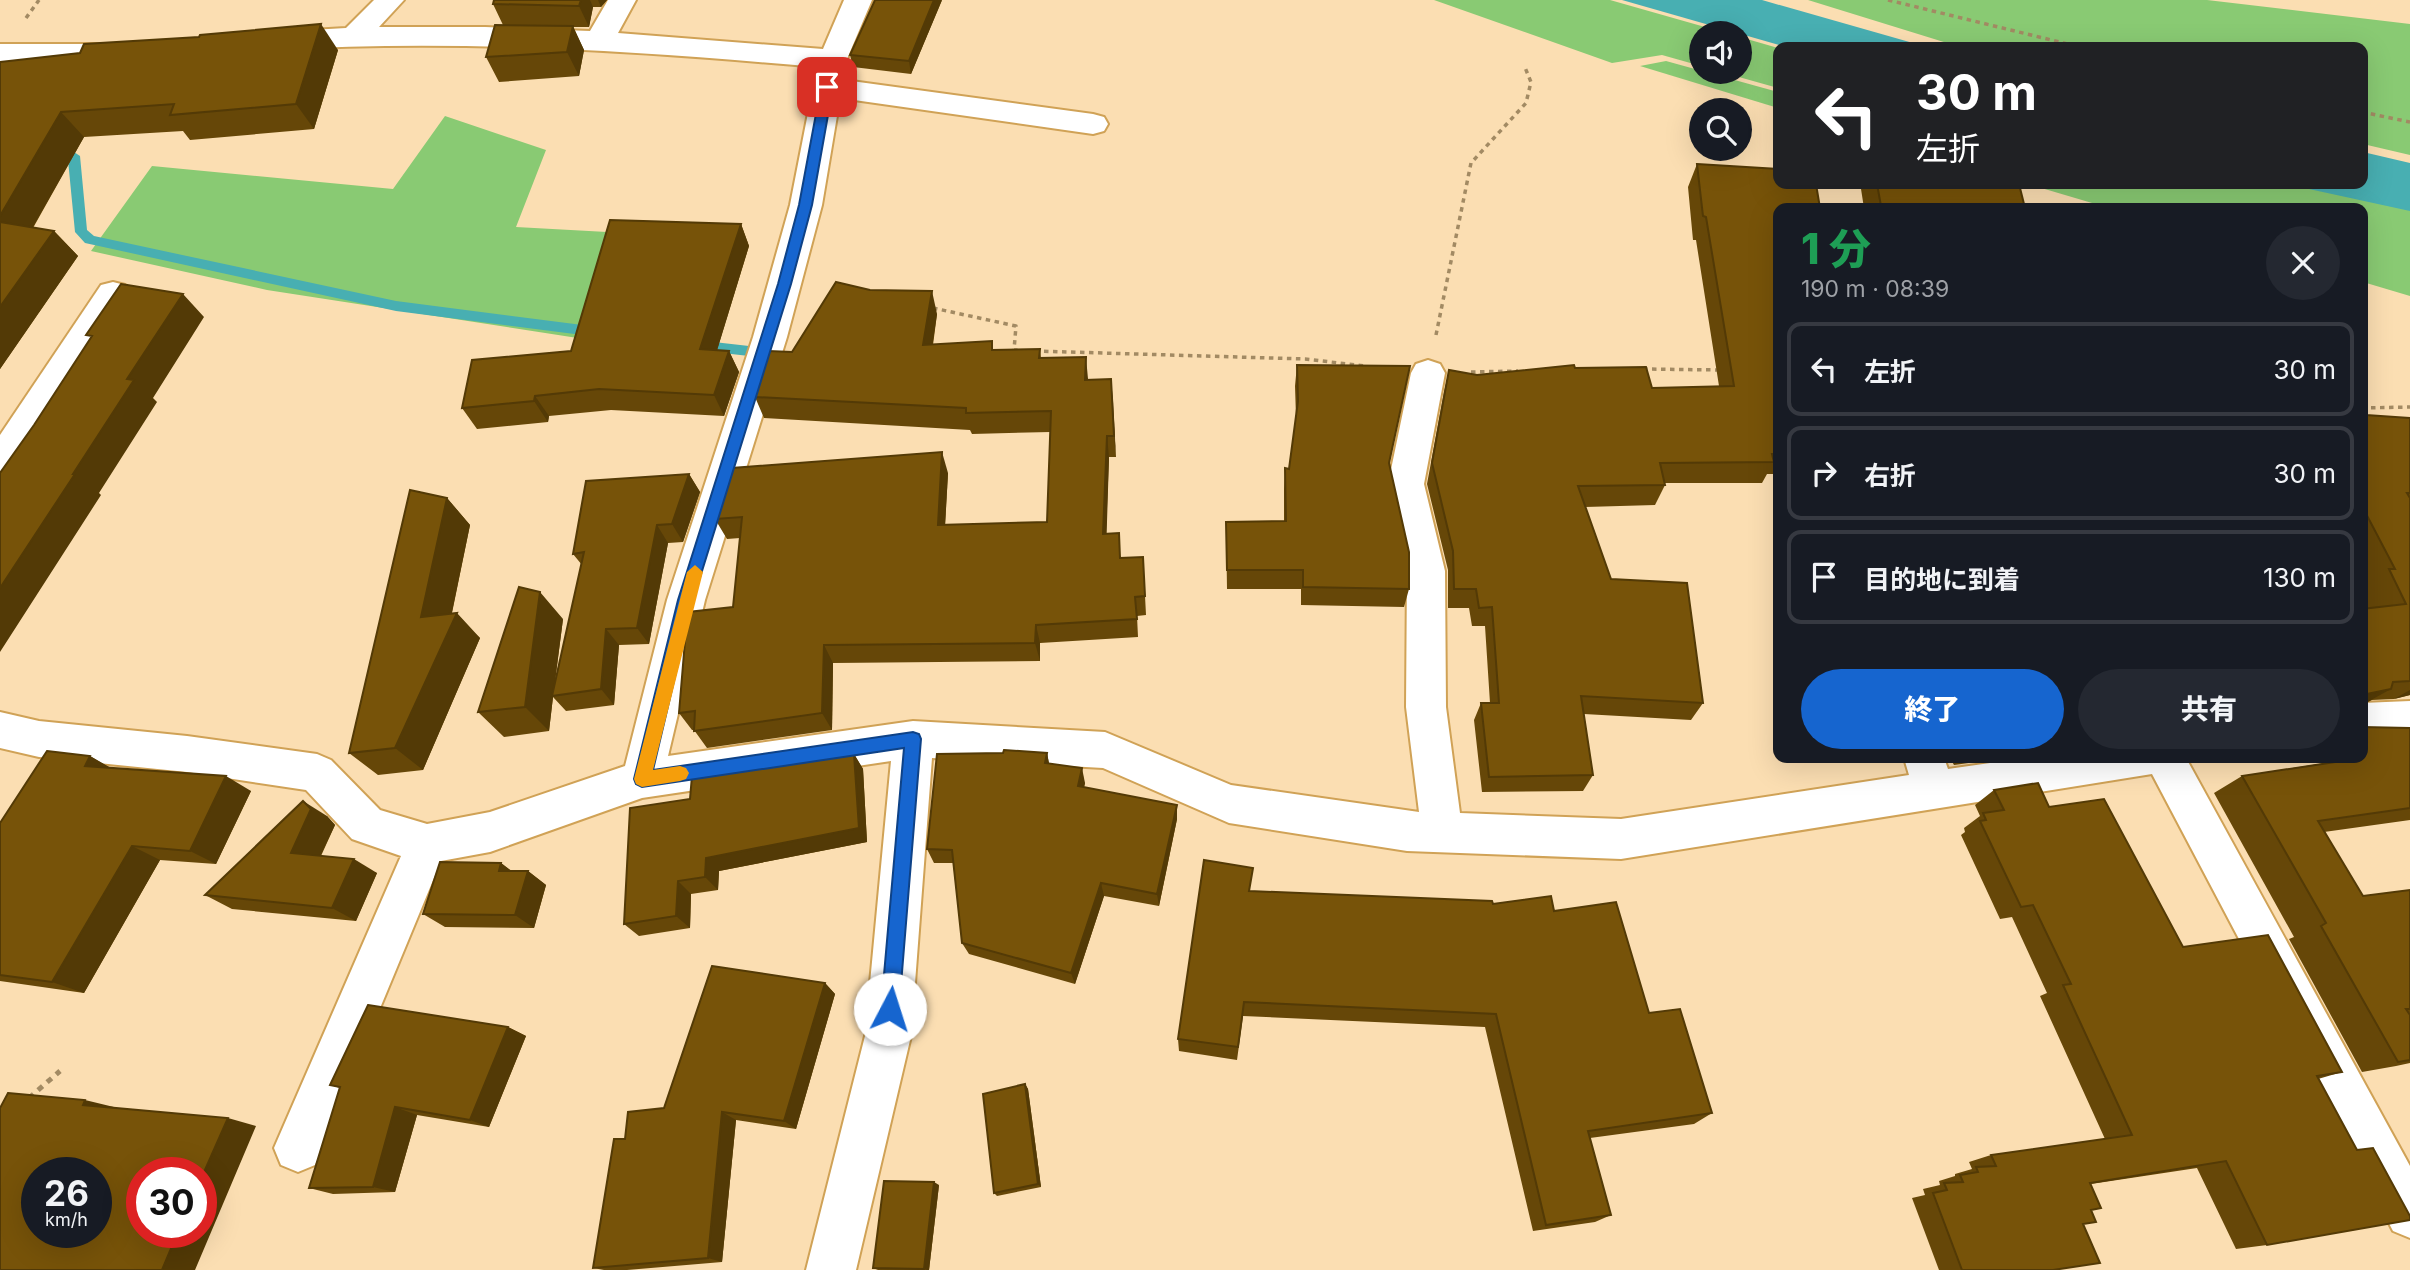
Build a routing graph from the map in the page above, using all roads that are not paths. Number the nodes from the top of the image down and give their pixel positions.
1 (390, 0) edge
2 (622, 0) edge
3 (858, 0) edge
4 (355, 34) junction
5 (600, 38) junction
6 (246, 43) edge
7 (151, 51) edge
8 (0, 53) edge
9 (830, 73) junction
10 (1093, 124) dead end
11 (113, 293) edge
12 (1428, 373) road end
13 (0, 464) edge
14 (2410, 719) edge
15 (2368, 721) edge
16 (0, 730) edge
17 (913, 739) junction
18 (2078, 763) edge
19 (2168, 763) edge
20 (1929, 774) edge
21 (642, 779) junction
22 (1442, 833) junction
23 (427, 844) junction
24 (298, 1148) dead end
25 (2410, 1214) edge
26 (831, 1270) edge

1 - 4 street
2 - 5 street
3 - 9 street
4 - 5 street
4 - 6 street
5 - 9 street
7 - 8 street
9 - 10 street
9 - 21 street
11 - 13 street
12 - 22 street
14 - 15 street
16 - 23 street
17 - 21 street
17 - 22 street
17 - 26 street
18 - 20 street
19 - 25 street
20 - 22 street
21 - 23 street
23 - 24 street

